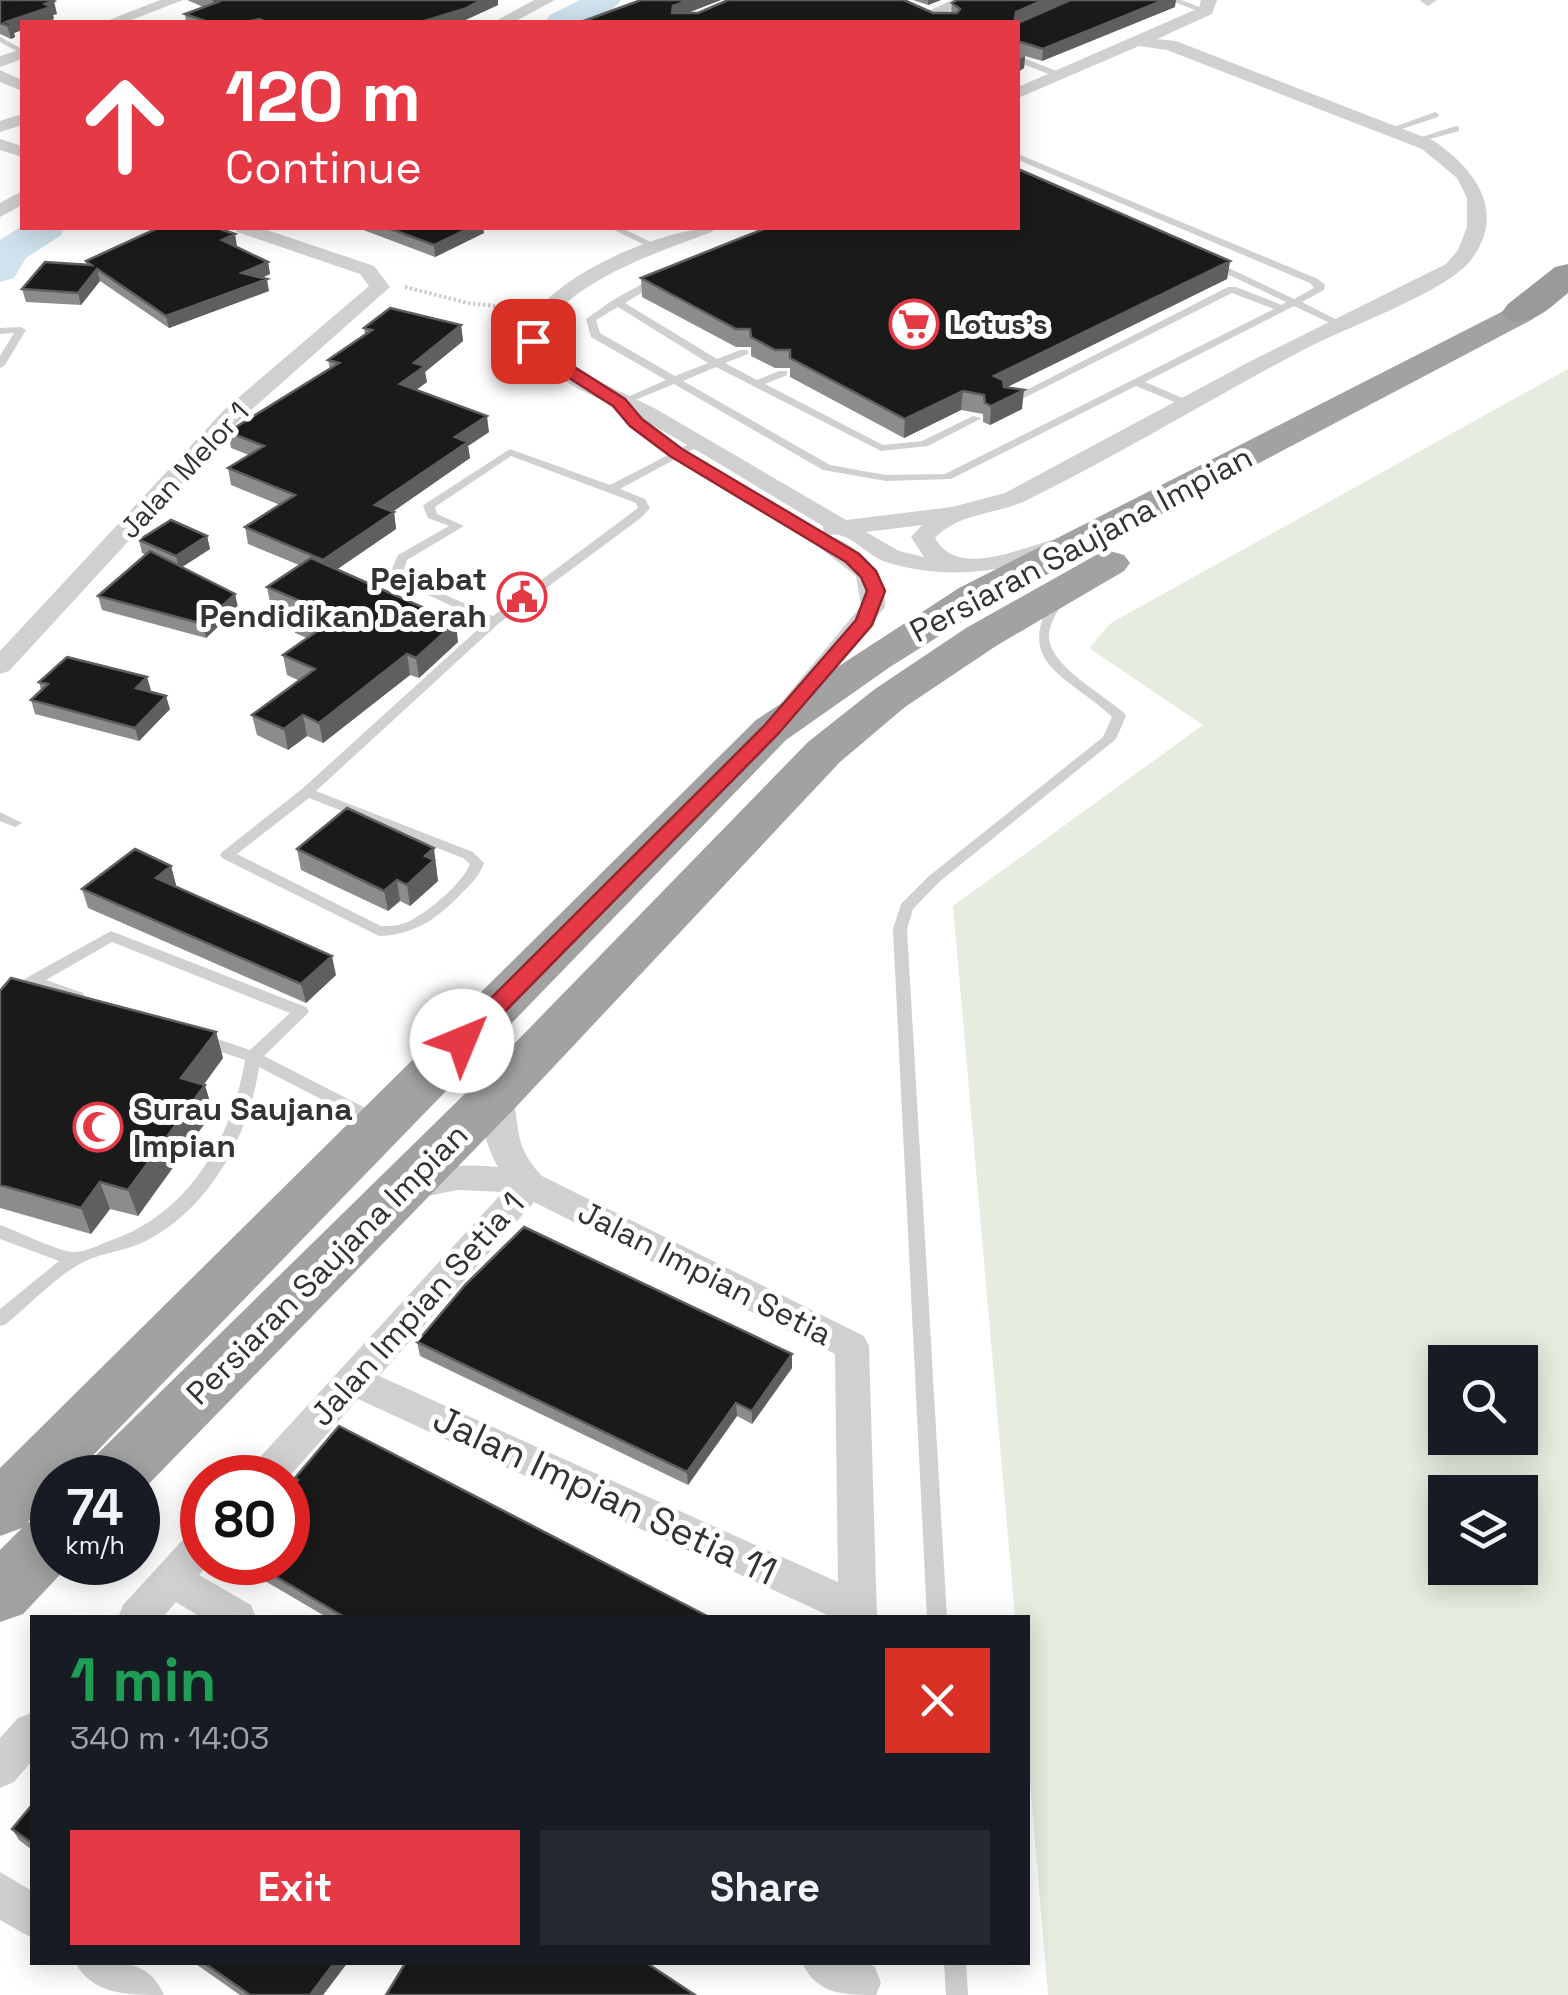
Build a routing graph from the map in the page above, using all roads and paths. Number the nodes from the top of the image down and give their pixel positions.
1 (175, 0) edge
2 (547, 0) edge
3 (966, 0) edge
4 (1174, 0) edge
5 (1207, 6) edge
6 (118, 20) edge
7 (506, 20) edge
8 (943, 20) edge
9 (1166, 37) junction
10 (1020, 60) edge
11 (1059, 75) junction
12 (1020, 92) edge
13 (1435, 116) dead end
14 (1456, 129) dead end
15 (1390, 130) junction
16 (1416, 140) junction
17 (1020, 158) edge
18 (250, 230) edge
19 (289, 230) edge
20 (619, 230) edge
21 (700, 230) edge
22 (274, 238) junction
23 (656, 247) junction
24 (1206, 260) edge
25 (674, 271) edge
26 (1568, 275) edge
27 (378, 283) junction
28 (1568, 289) edge
29 (1292, 301) junction
30 (618, 302) junction
31 (1278, 307) junction
32 (542, 311) junction
33 (1553, 319) edge
34 (1338, 324) junction
35 (0, 331) edge
36 (744, 352) edge
37 (716, 363) junction
38 (0, 365) edge
39 (1442, 370) junction
40 (784, 373) edge
41 (674, 380) junction
42 (1134, 381) junction
43 (757, 384) junction
44 (1008, 402) edge
45 (619, 403) junction
46 (1188, 404) junction
47 (977, 418) edge
48 (687, 448) junction
49 (612, 488) junction
50 (958, 513) junction
51 (826, 532) junction
52 (1094, 533) junction
53 (969, 567) junction
54 (1070, 584) junction
55 (494, 621) junction
56 (0, 666) edge
57 (771, 730) junction
58 (307, 792) junction
59 (0, 816) edge
60 (15, 823) dead end
61 (33, 981) junction
62 (88, 1000) edge
63 (0, 1006) edge
64 (180, 1032) edge
65 (253, 1057) junction
66 (496, 1095) junction
67 (380, 1123) junction
68 (530, 1185) junction
69 (400, 1189) junction
70 (0, 1232) edge
71 (73, 1259) junction
72 (0, 1319) edge
73 (353, 1380) junction
74 (137, 1455) edge
75 (285, 1455) edge
76 (0, 1509) edge
77 (30, 1562) edge
78 (180, 1570) edge
79 (172, 1579) junction
80 (0, 1593) edge
81 (858, 1614) edge
82 (140, 1615) edge
83 (232, 1615) edge
84 (937, 1615) edge
85 (30, 1734) edge
86 (0, 1768) edge
87 (0, 1894) edge
88 (30, 1916) edge
89 (101, 1965) edge
90 (956, 1965) edge
91 (142, 1995) edge
92 (957, 1995) edge

1 - 6 street
2 - 7 street
3 - 8 street
4 - 5 lane
5 - 9 street
9 - 11 street
9 - 15 street
10 - 11 lane
11 - 12 street
13 - 15 lane
14 - 16 lane
15 - 16 street
16 - 34 street
17 - 29 lane
18 - 22 street
19 - 22 street
20 - 23 lane
21 - 23 street
22 - 27 street
23 - 32 street
24 - 29 lane
25 - 30 lane
26 - 33 highway
27 - 32 path
27 - 56 street, Jalan Melor 1
28 - 33 highway
29 - 31 lane
29 - 34 lane
30 - 37 lane
30 - 41 lane
31 - 42 lane
31 - 44 lane
32 - 45 street
33 - 39 highway, Persiaran Saujana Impian
34 - 46 street
35 - 38 lane
36 - 37 lane
37 - 41 lane
37 - 43 lane
39 - 52 highway, Persiaran Saujana Impian
39 - 54 highway, Persiaran Saujana Impian
40 - 43 lane
41 - 42 lane
41 - 45 lane
42 - 46 lane
43 - 47 lane
45 - 48 street
46 - 50 street
48 - 49 lane
48 - 51 street
49 - 55 lane
49 - 55 lane
50 - 51 street
50 - 53 street
51 - 53 street
51 - 57 street
52 - 53 street
52 - 57 highway, Persiaran Saujana Impian
54 - 66 highway, Persiaran Saujana Impian
54 - 84 lane
55 - 58 lane
57 - 67 highway, Persiaran Saujana Impian
58 - 58 lane
59 - 60 lane
61 - 62 lane
61 - 63 lane
61 - 65 lane
64 - 65 lane
65 - 67 lane
65 - 71 lane
66 - 68 street, Jalan Impian Setia
66 - 69 highway, Persiaran Saujana Impian
67 - 76 highway, Persiaran Saujana Impian
68 - 69 street, Jalan Impian Setia
68 - 73 street, Jalan Impian Setia 1
68 - 81 street, Jalan Impian Setia
69 - 74 highway, Persiaran Saujana Impian
70 - 71 lane
71 - 72 lane
73 - 75 street, Jalan Impian Setia 1
73 - 81 street, Jalan Impian Setia 11
77 - 80 highway
78 - 79 street
79 - 82 street
79 - 83 street
85 - 86 street
87 - 88 street
89 - 91 street
90 - 92 lane

